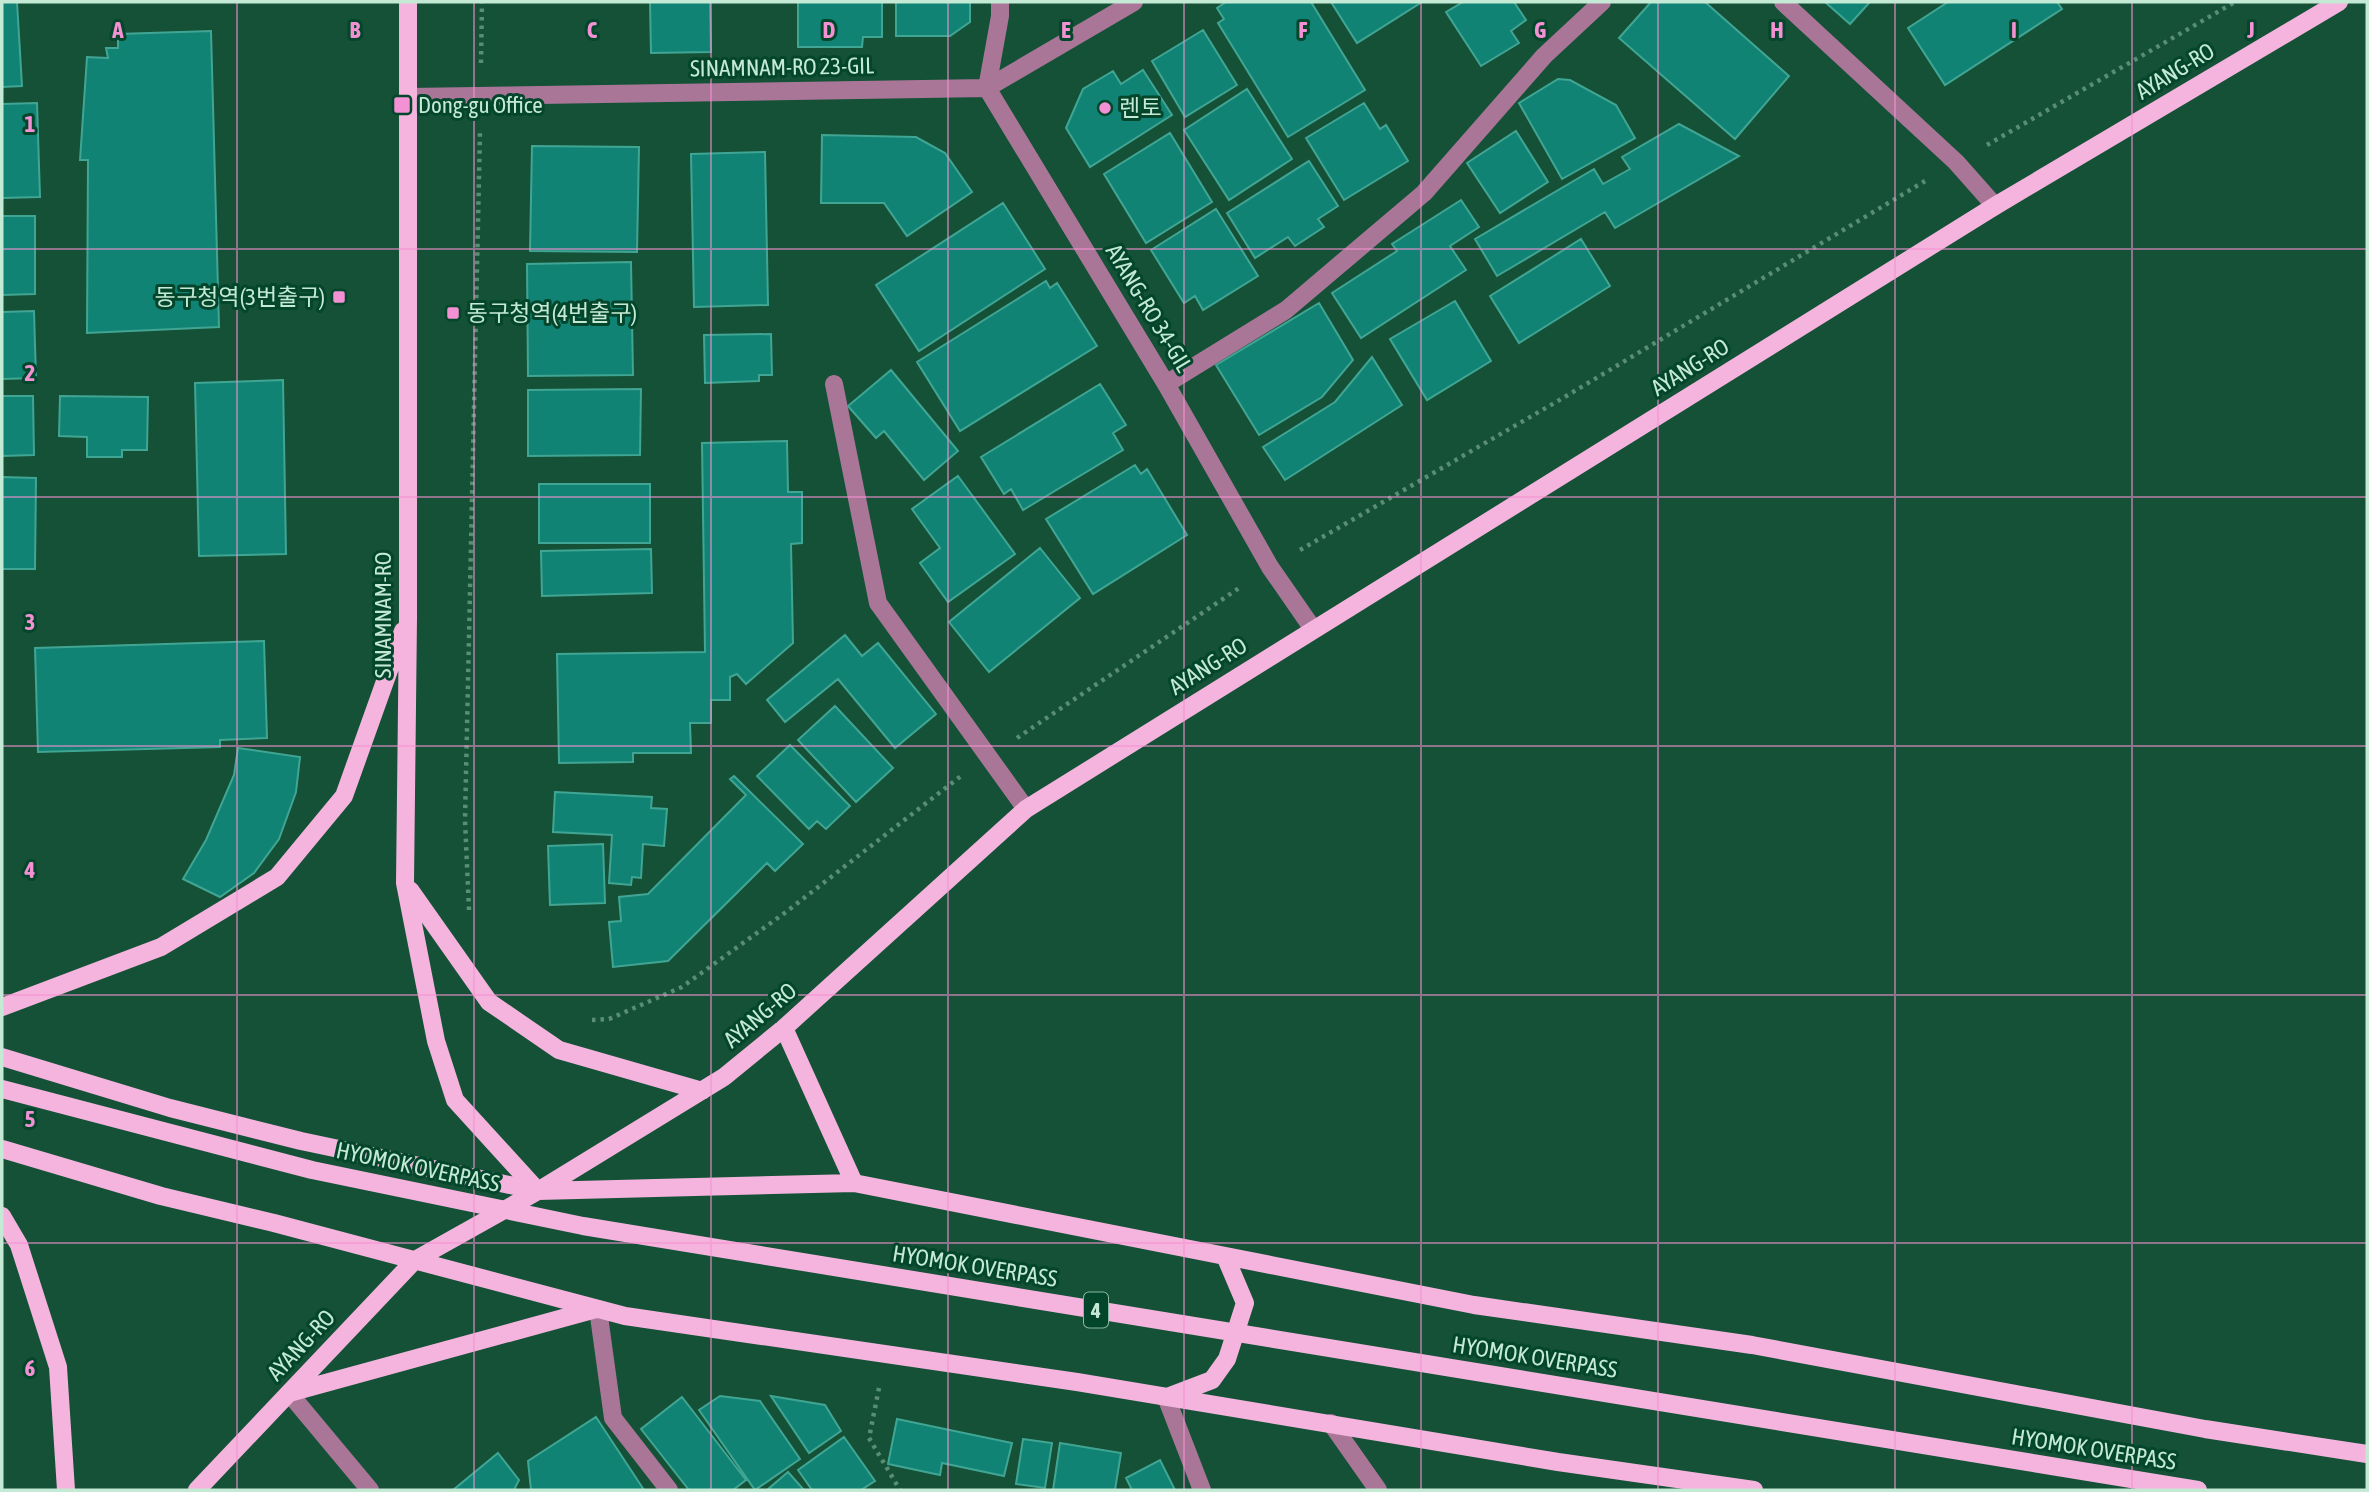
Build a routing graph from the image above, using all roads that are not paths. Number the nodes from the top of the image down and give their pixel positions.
1 (408, 2) edge
2 (1000, 2) edge
3 (1134, 2) edge
4 (1602, 2) edge
5 (1783, 2) edge
6 (2339, 2) edge
7 (987, 88) junction
8 (408, 97) junction
9 (1996, 206) junction
10 (834, 384) dead end
11 (1166, 384) junction
12 (408, 618) junction
13 (1313, 629) junction
14 (1026, 809) junction
15 (405, 883) junction
16 (2, 1007) edge
17 (784, 1028) junction
18 (2, 1057) edge
19 (2, 1089) edge
20 (702, 1091) junction
21 (2, 1150) edge
22 (854, 1183) junction
23 (538, 1191) junction
24 (2, 1216) edge
25 (1225, 1256) junction
26 (415, 1260) junction
27 (598, 1309) junction
28 (289, 1393) junction
29 (1166, 1397) junction
30 (1331, 1423) junction
31 (2367, 1454) edge
32 (66, 1490) edge
33 (197, 1490) edge
34 (370, 1490) edge
35 (669, 1490) edge
36 (1202, 1490) edge
37 (1378, 1490) edge
38 (1755, 1490) edge
39 (2198, 1490) edge

1 - 8 main road, SINAMNAM-RO
2 - 7 street
3 - 7 street, SINAMNAM-RO 23-GIL
4 - 11 street
5 - 9 street
6 - 9 main road, AYANG-RO
7 - 8 street, SINAMNAM-RO 23-GIL
7 - 11 street, AYANG-RO 34-GIL
8 - 12 main road, SINAMNAM-RO
9 - 13 main road, AYANG-RO
10 - 14 street
11 - 13 street, AYANG-RO 34-GIL
12 - 15 main road, SINAMNAM-RO
12 - 16 main road
13 - 14 main road, AYANG-RO
14 - 17 main road, AYANG-RO
15 - 20 main road
15 - 23 main road, SINAMNAM-RO
17 - 20 main road, AYANG-RO
17 - 22 main road
18 - 23 main road
19 - 39 main road, HYOMOK OVERPASS / 4, bridge
20 - 23 main road, AYANG-RO
21 - 26 main road
22 - 23 main road
22 - 25 main road
23 - 26 main road, AYANG-RO
24 - 32 main road
25 - 29 main road
25 - 31 main road
26 - 27 main road
26 - 28 main road, AYANG-RO
27 - 28 main road
27 - 29 main road
27 - 35 street
28 - 33 main road, AYANG-RO
28 - 34 street
29 - 30 main road
29 - 36 street
30 - 37 street
30 - 38 main road

